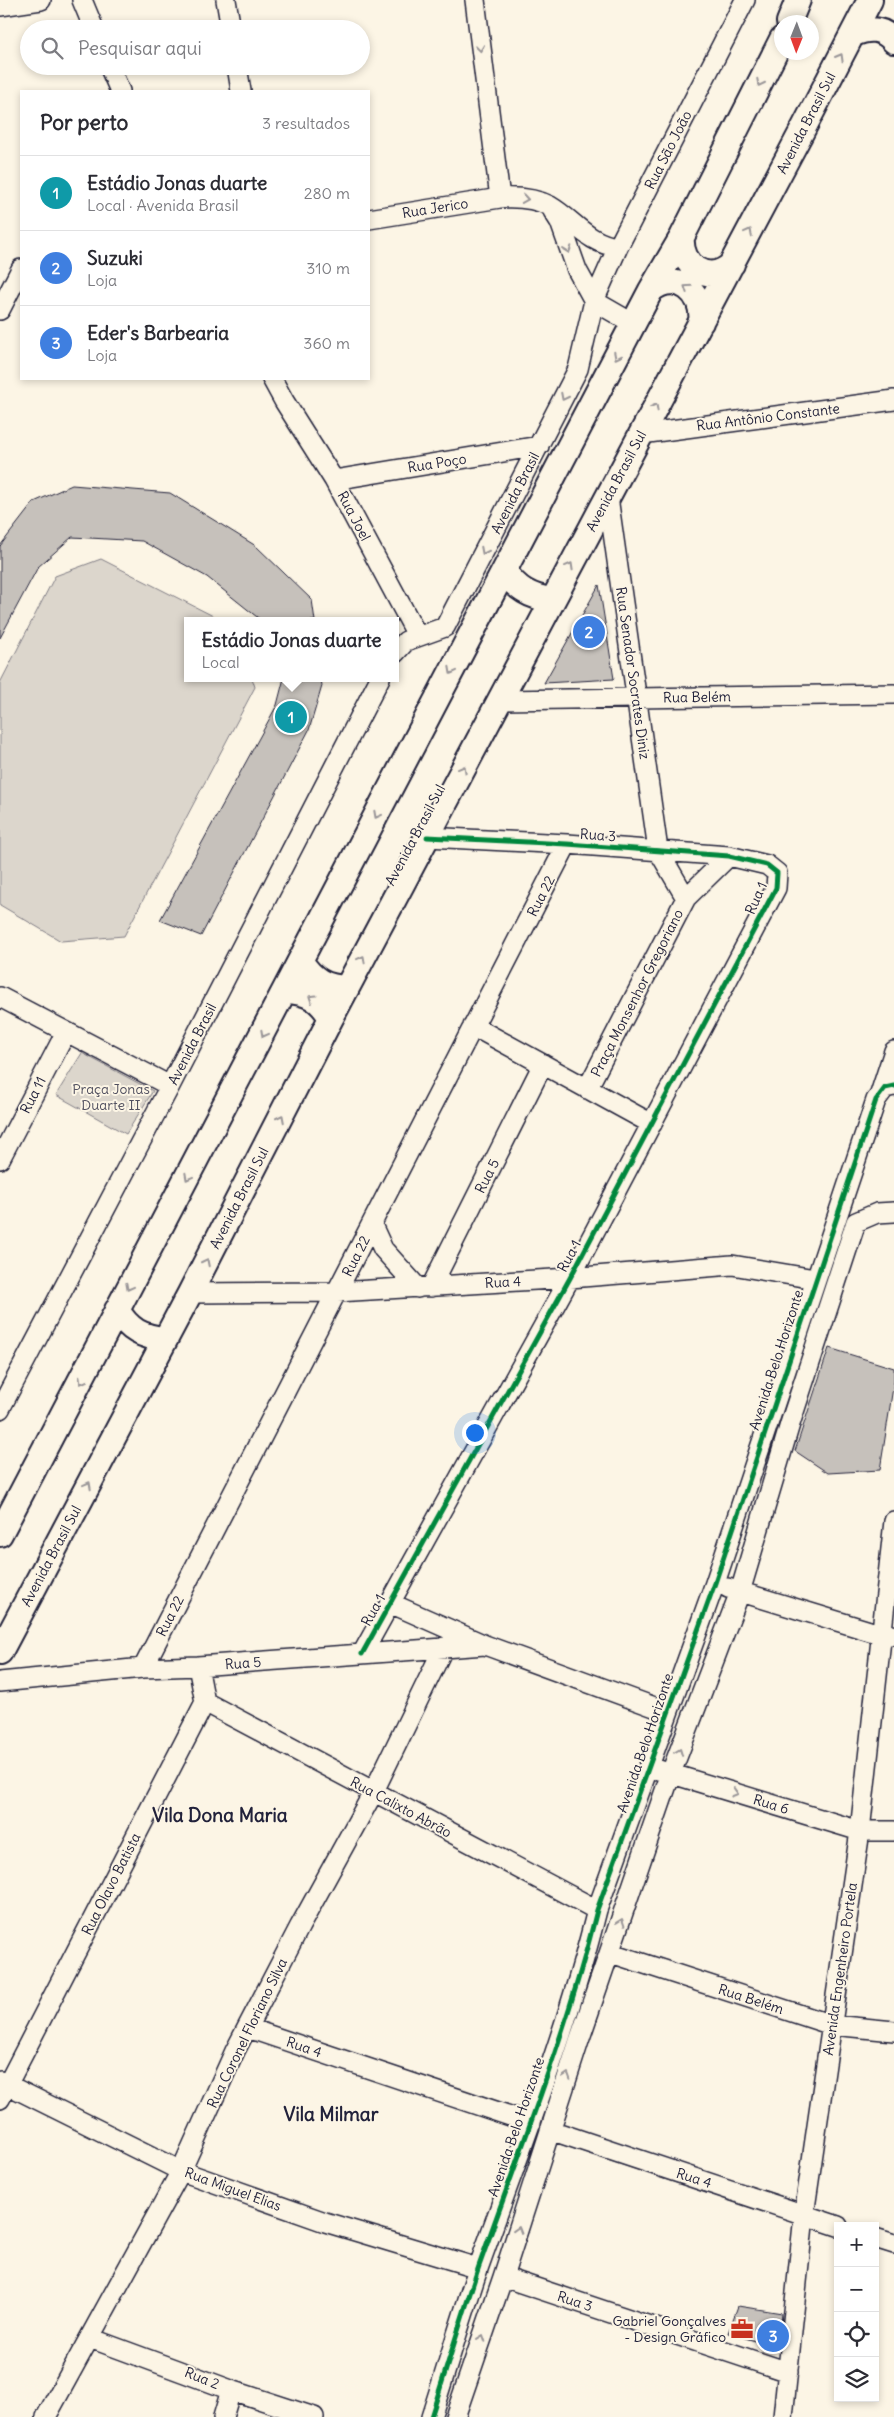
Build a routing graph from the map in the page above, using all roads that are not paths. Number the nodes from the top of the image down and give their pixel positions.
1 (40, 0) edge
2 (82, 0) edge
3 (226, 0) edge
4 (474, 0) edge
5 (745, 0) edge
6 (798, 0) edge
7 (870, 0) edge
8 (0, 6) edge
9 (792, 15) edge
10 (90, 20) edge
11 (229, 20) edge
12 (854, 34) junction
13 (894, 41) edge
14 (774, 55) edge
15 (112, 75) edge
16 (238, 75) edge
17 (117, 89) edge
18 (241, 90) edge
19 (500, 198) junction
20 (549, 206) junction
21 (370, 219) edge
22 (682, 237) junction
23 (618, 247) junction
24 (732, 264) junction
25 (20, 272) edge
26 (652, 290) junction
27 (594, 301) junction
28 (0, 310) edge
29 (701, 322) junction
30 (634, 324) junction
31 (273, 380) edge
32 (282, 380) edge
33 (894, 400) edge
34 (284, 401) junction
35 (641, 434) junction
36 (539, 446) junction
37 (334, 480) junction
38 (608, 497) junction
39 (505, 572) junction
40 (492, 598) junction
41 (552, 600) junction
42 (538, 624) junction
43 (445, 627) junction
44 (417, 635) junction
45 (467, 643) junction
46 (399, 649) edge
47 (378, 682) edge
48 (894, 694) edge
49 (637, 698) junction
50 (500, 700) junction
51 (427, 837) junction
52 (567, 844) junction
53 (658, 850) junction
54 (730, 856) junction
55 (767, 865) joint
56 (686, 898) junction
57 (301, 962) junction
58 (347, 988) junction
59 (286, 990) junction
60 (0, 997) edge
61 (331, 1018) junction
62 (474, 1026) junction
63 (66, 1032) junction
64 (894, 1051) edge
65 (543, 1064) junction
66 (170, 1086) junction
67 (588, 1089) junction
68 (887, 1090) edge
69 (652, 1124) junction
70 (0, 1159) edge
71 (894, 1212) edge
72 (372, 1225) junction
73 (570, 1278) junction
74 (815, 1279) junction
75 (424, 1287) junction
76 (337, 1292) junction
77 (190, 1293) junction
78 (117, 1310) junction
79 (104, 1338) junction
80 (165, 1340) junction
81 (151, 1367) junction
82 (0, 1409) edge
83 (894, 1521) edge
84 (0, 1534) edge
85 (715, 1583) junction
86 (740, 1592) junction
87 (390, 1602) junction
88 (888, 1635) edge
89 (485, 1645) junction
90 (444, 1646) junction
91 (0, 1652) edge
92 (362, 1654) junction
93 (198, 1666) junction
94 (143, 1668) junction
95 (0, 1682) edge
96 (205, 1702) junction
97 (668, 1712) junction
98 (649, 1768) junction
99 (671, 1774) junction
100 (373, 1792) junction
101 (860, 1831) junction
102 (894, 1831) edge
103 (597, 1910) junction
104 (610, 1953) junction
105 (832, 2025) junction
106 (248, 2028) junction
107 (894, 2031) edge
108 (559, 2035) junction
109 (579, 2041) junction
110 (2, 2088) edge
111 (531, 2123) junction
112 (550, 2130) junction
113 (181, 2171) junction
114 (505, 2194) junction
115 (527, 2201) junction
116 (804, 2215) junction
117 (834, 2225) edge
118 (879, 2239) edge
119 (894, 2244) edge
120 (478, 2268) junction
121 (503, 2277) junction
122 (90, 2338) junction
123 (449, 2360) junction
124 (472, 2368) junction
125 (788, 2372) junction
126 (231, 2390) junction
127 (46, 2417) edge
128 (222, 2417) edge
129 (314, 2417) edge
130 (430, 2417) edge
131 (455, 2417) edge
132 (783, 2417) edge

1 - 8 street
2 - 10 street
3 - 11 street
4 -> 19 street
5 - 23 street, Rua São João
6 - 9 main road
7 - 12 main road, Avenida Brasil Sul
12 - 13 main road
24 -> 12 main road, Avenida Brasil Sul
14 -> 22 main road
15 - 17 street
16 - 18 street
19 -> 20 street
19 - 21 street, Rua Jerico
20 - 23 street
20 -> 27 street
22 - 24 main road
22 - 26 main road
23 - 27 street, Rua São João
24 - 29 main road, Avenida Brasil Sul
25 - 28 street
29 -> 26 main road
26 - 30 main road
27 - 30 street
27 -> 36 street, Avenida Brasil
35 -> 29 main road, Avenida Brasil Sul
30 -> 39 main road
31 - 34 street, Rua Joel
32 - 34 street, Rua Joel
33 - 35 street, Rua Antônio Constante
34 - 37 street, Rua Joel
35 - 38 main road, Avenida Brasil Sul
36 - 37 street, Rua Poço
36 -> 43 street, Avenida Brasil
37 - 44 street, Rua Joel
41 -> 38 main road, Avenida Brasil Sul
38 - 49 street, Rua Senador Socrates Diniz
39 - 40 main road
39 - 41 main road
40 - 42 main road
40 - 45 main road
41 - 42 main road, Avenida Brasil Sul
42 - 50 main road, Avenida Brasil Sul
43 - 44 street
43 - 45 street
44 - 46 street
45 -> 57 main road
47 - 66 street, Avenida Brasil
48 - 49 street, Rua Belém
49 - 50 street, Rua Belém
49 - 53 street, Rua Senador Socrates Diniz
51 -> 50 main road, Avenida Brasil Sul
51 - 52 street, Rua 3
58 -> 51 main road, Avenida Brasil Sul
52 - 53 street, Rua 3
52 - 62 street, Rua 22
53 - 54 street, Rua 3
53 - 56 street, Praça Monsenhor Gregoriano
54 - 55 street, Rua 3
54 - 56 street, Praça Monsenhor Gregoriano
55 - 69 street, Rua 1
56 - 67 street, Praça Monsenhor Gregoriano
57 - 58 main road
57 - 59 main road
58 - 61 main road, Avenida Brasil Sul
61 -> 59 main road
59 -> 78 main road
60 - 63 street
77 -> 61 main road, Avenida Brasil Sul
62 - 65 street
62 - 72 street, Rua 22
63 - 66 street
63 - 70 street, Rua 11
64 - 68 street, Avenida Belo Horizonte
65 - 67 street
65 - 75 street, Rua 5
66 - 82 street, Avenida Brasil
67 - 69 street
68 - 74 street, Avenida Belo Horizonte
69 - 73 street, Rua 1
71 - 86 street
72 - 75 street
72 - 76 street, Rua 22
73 - 74 street, Rua 4
73 - 75 street, Rua 4
73 - 87 street, Rua 1
74 - 85 street, Avenida Belo Horizonte
75 - 76 street, Rua 4
76 - 77 street, Rua 4
76 - 94 street, Rua 22
77 - 80 main road, Avenida Brasil Sul
78 - 79 main road
78 - 80 main road
79 - 81 main road
79 -> 84 main road
80 - 81 main road, Avenida Brasil Sul
91 -> 81 main road, Avenida Brasil Sul
83 - 88 street, Avenida Engenheiro Portela
85 - 86 street
85 - 97 street, Avenida Belo Horizonte
86 - 88 street
99 -> 86 street
87 - 89 street, Rua 5
87 - 92 street, Rua 1
88 - 101 street, Avenida Engenheiro Portela
89 - 90 street, Rua 5
89 - 97 street, Rua 5
90 - 92 street, Rua 5
90 - 100 street, Rua Coronel Floriano Silva
92 - 93 street, Rua 5
93 - 94 street, Rua 5
93 - 96 street
94 - 95 street, Rua 5
96 - 100 street, Rua Calixto Abrão
96 - 110 street, Rua Olavo Batista
97 - 98 street, Avenida Belo Horizonte
98 - 99 street, Rua 6
98 - 103 street, Avenida Belo Horizonte
99 -> 101 street, Rua 6
104 -> 99 street
100 - 103 street, Rua Calixto Abrão
100 - 106 street, Rua Coronel Floriano Silva
101 - 102 street, Rua 6
101 - 105 street, Avenida Engenheiro Portela
103 - 108 street, Avenida Belo Horizonte
104 - 105 street, Rua Belém
104 - 109 street
105 - 107 street, Rua Belém
105 - 116 street, Avenida Engenheiro Portela
106 - 111 street, Rua 4
106 - 113 street, Rua Coronel Floriano Silva
108 - 109 street
108 - 111 street, Avenida Belo Horizonte
112 -> 109 street
110 - 113 street, Rua Miguel Elias
111 - 114 street, Avenida Belo Horizonte
112 - 115 street
112 - 116 street, Rua 4
113 - 120 street, Rua Miguel Elias
113 - 122 street, Rua Coronel Floriano Silva
114 - 115 street
114 - 120 street, Avenida Belo Horizonte
121 -> 115 street
116 - 117 street, Rua 4
116 - 125 street, Avenida Engenheiro Portela
118 - 119 street
120 - 123 street, Avenida Belo Horizonte
124 -> 121 street
121 - 125 street, Rua 3
122 - 126 street, Rua 2
122 - 127 street, Rua Coronel Floriano Silva
123 - 124 street
123 - 130 street, Avenida Belo Horizonte
124 - 131 street
125 - 132 street, Avenida Engenheiro Portela
126 - 128 street
126 - 129 street, Rua 2

